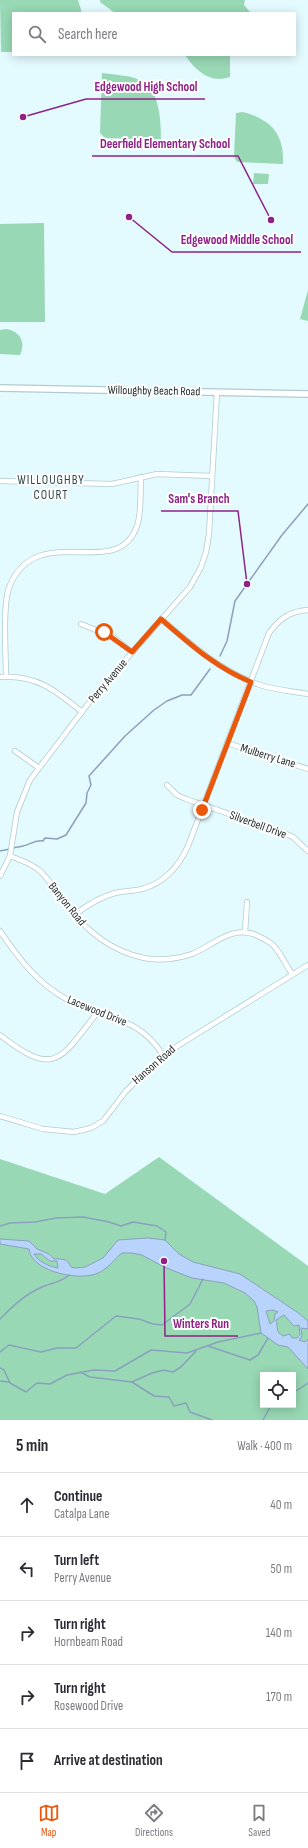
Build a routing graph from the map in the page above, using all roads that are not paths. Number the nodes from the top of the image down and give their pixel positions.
1 (0, 388) edge
2 (218, 392) junction
3 (308, 394) edge
4 (212, 476) junction
5 (141, 478) junction
6 (0, 481) edge
7 (308, 610) edge
8 (161, 619) junction
9 (81, 624) dead end
10 (132, 652) junction
11 (6, 676) junction
12 (0, 677) edge
13 (251, 682) junction
14 (308, 694) edge
15 (82, 712) junction
16 (227, 743) junction
17 (15, 751) dead end
18 (39, 768) junction
19 (308, 769) edge
20 (167, 785) dead end
21 (203, 806) junction
22 (308, 851) edge
23 (10, 856) junction
24 (0, 876) edge
25 (247, 902) dead end
26 (74, 915) junction
27 (0, 931) edge
28 (245, 932) junction
29 (308, 965) edge
30 (292, 974) junction
31 (96, 1013) junction
32 (0, 1035) edge
33 (163, 1055) junction
34 (0, 1116) edge

1 - 2 street, Willoughby Beach Road
2 - 3 street, Willoughby Beach Road
2 - 4 street, Perry Avenue
4 - 5 street
4 - 8 street, Perry Avenue
5 - 6 street
5 - 11 street
7 - 13 street
8 - 10 street, Perry Avenue
8 - 13 street
9 - 10 street
10 - 15 street, Perry Avenue
11 - 12 street
11 - 15 street
13 - 14 street
13 - 16 street
15 - 18 street, Perry Avenue
16 - 19 street, Mulberry Lane
16 - 21 street
17 - 18 street
18 - 23 street, Perry Avenue
20 - 21 street, Silverbell Drive
21 - 22 street, Silverbell Drive
21 - 26 street
23 - 24 street, Perry Avenue
23 - 26 street, Banyon Road
25 - 28 street
26 - 28 street, Banyon Road
27 - 31 street, Lacewood Drive
28 - 30 street
29 - 30 street, Hanson Road
30 - 33 street, Hanson Road
31 - 32 street
31 - 33 street, Lacewood Drive
33 - 34 street, Hanson Road

